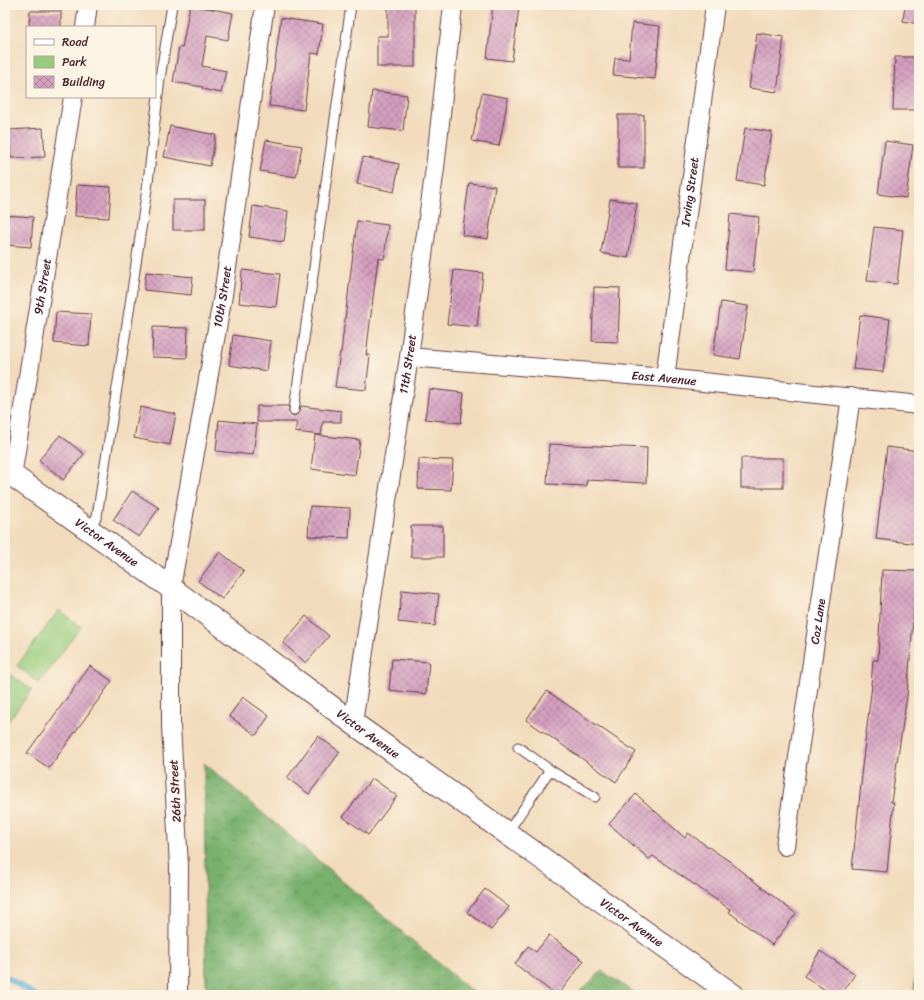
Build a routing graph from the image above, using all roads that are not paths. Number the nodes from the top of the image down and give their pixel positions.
1 (88, 5) edge
2 (172, 5) edge
3 (265, 5) edge
4 (351, 5) edge
5 (453, 5) edge
6 (715, 5) edge
7 (85, 26) edge
8 (73, 98) edge
9 (409, 357) junction
10 (665, 378) junction
11 (851, 397) junction
12 (919, 405) edge
13 (294, 410) dead end
14 (9, 473) edge
15 (89, 530) junction
16 (172, 588) junction
17 (353, 723) junction
18 (518, 747) dead end
19 (550, 770) junction
20 (595, 797) dead end
21 (507, 833) junction
22 (785, 846) dead end
23 (178, 995) edge
24 (733, 995) edge

1 - 7 street
2 - 15 lane
3 - 16 street, 10th Street
4 - 13 lane
5 - 9 street, 11th Street
6 - 10 street, Irving Street
8 - 14 street, 9th Street
9 - 10 street, East Avenue
9 - 17 street, 11th Street
10 - 11 street, East Avenue
11 - 12 street, East Avenue
11 - 22 street, Caz Lane
14 - 15 street, Victor Avenue
15 - 16 street, Victor Avenue
16 - 17 street, Victor Avenue
16 - 23 street, 26th Street
17 - 21 street, Victor Avenue
18 - 19 lane
19 - 20 lane
19 - 21 lane
21 - 24 street, Victor Avenue

